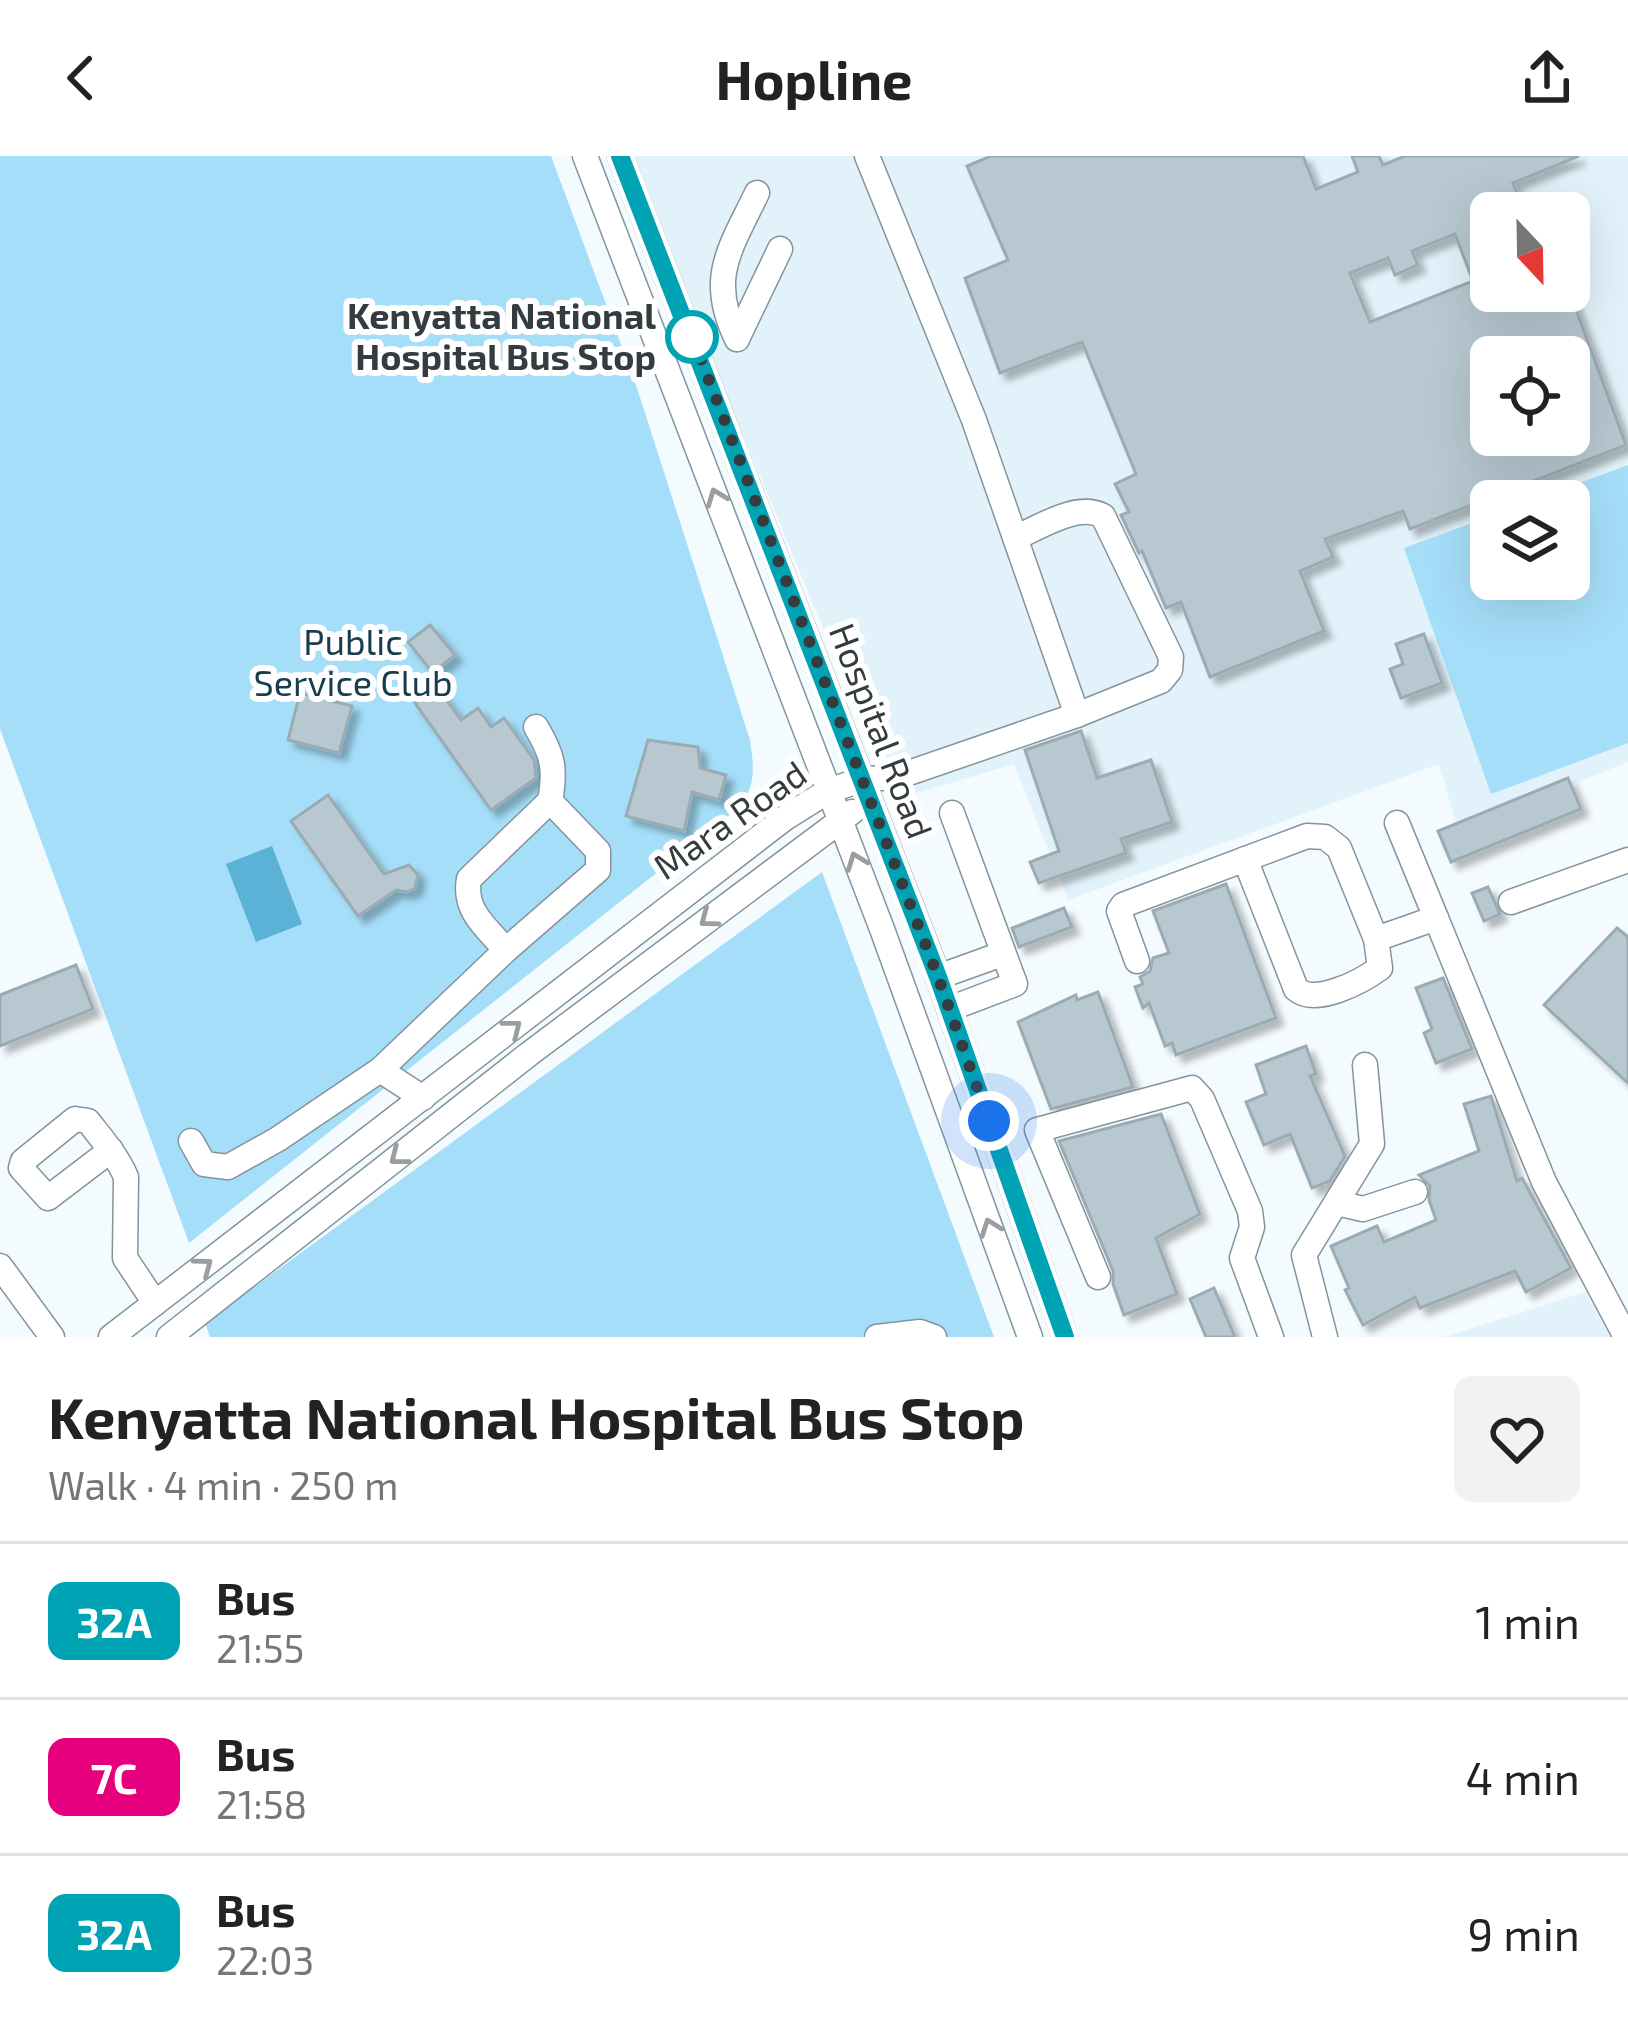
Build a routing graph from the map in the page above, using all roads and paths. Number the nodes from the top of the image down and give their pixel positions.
1 (585, 156) edge
2 (620, 156) edge
3 (867, 156) edge
4 (758, 193) dead end
5 (780, 249) dead end
6 (1015, 538) junction
7 (1077, 715) junction
8 (536, 727) dead end
9 (865, 790) junction
10 (828, 791) junction
11 (550, 801) junction
12 (952, 813) dead end
13 (840, 819) junction
14 (1397, 823) dead end
15 (1245, 859) junction
16 (1628, 860) edge
17 (1511, 902) dead end
18 (1436, 918) junction
19 (1376, 939) junction
20 (506, 950) junction
21 (1002, 954) junction
22 (1137, 961) dead end
23 (938, 977) junction
24 (949, 1009) junction
25 (1365, 1065) dead end
26 (380, 1070) junction
27 (423, 1098) junction
28 (191, 1141) dead end
29 (111, 1150) dead end
30 (1057, 1178) junction
31 (1415, 1192) dead end
32 (1016, 1196) junction
33 (1337, 1203) junction
34 (0, 1266) edge
35 (1098, 1277) dead end
36 (155, 1303) junction
37 (196, 1328) edge
38 (52, 1337) edge
39 (111, 1337) edge
40 (169, 1337) edge
41 (877, 1337) edge
42 (934, 1337) edge
43 (1027, 1337) edge
44 (1065, 1337) edge
45 (1271, 1337) edge
46 (1324, 1337) edge
47 (1626, 1337) edge

10 -> 1 street, Hospital Road
2 - 9 street, Hospital Road
3 - 6 street
4 - 5 street
6 - 7 street
6 - 7 street, Mara Road
7 - 9 street, Mara Road
8 - 11 street
9 - 10 street, Mara Road
9 - 13 street, Mara Road
9 - 23 street, Hospital Road
10 - 13 street, Hospital Road
27 -> 10 street, Mara Road
11 - 20 street
11 - 20 street
12 - 21 street
13 -> 37 street, Mara Road
43 -> 13 street, Hospital Road
14 - 18 street
15 - 19 street
15 - 19 street
15 - 22 street
16 - 17 street
18 - 19 street
18 - 47 street
20 - 26 street
21 - 23 street
21 - 24 street
23 - 24 street, Hospital Road
24 - 32 street, Hospital Road
25 - 33 street
26 - 27 street
26 - 28 street
36 -> 27 street, Mara Road
29 - 36 street
30 - 32 street
30 - 35 street
30 - 45 street
31 - 33 street
32 - 44 street, Hospital Road
33 - 46 street
34 - 38 street
36 - 39 street, Mara Road
37 - 40 street, Mara Road
41 - 42 street

